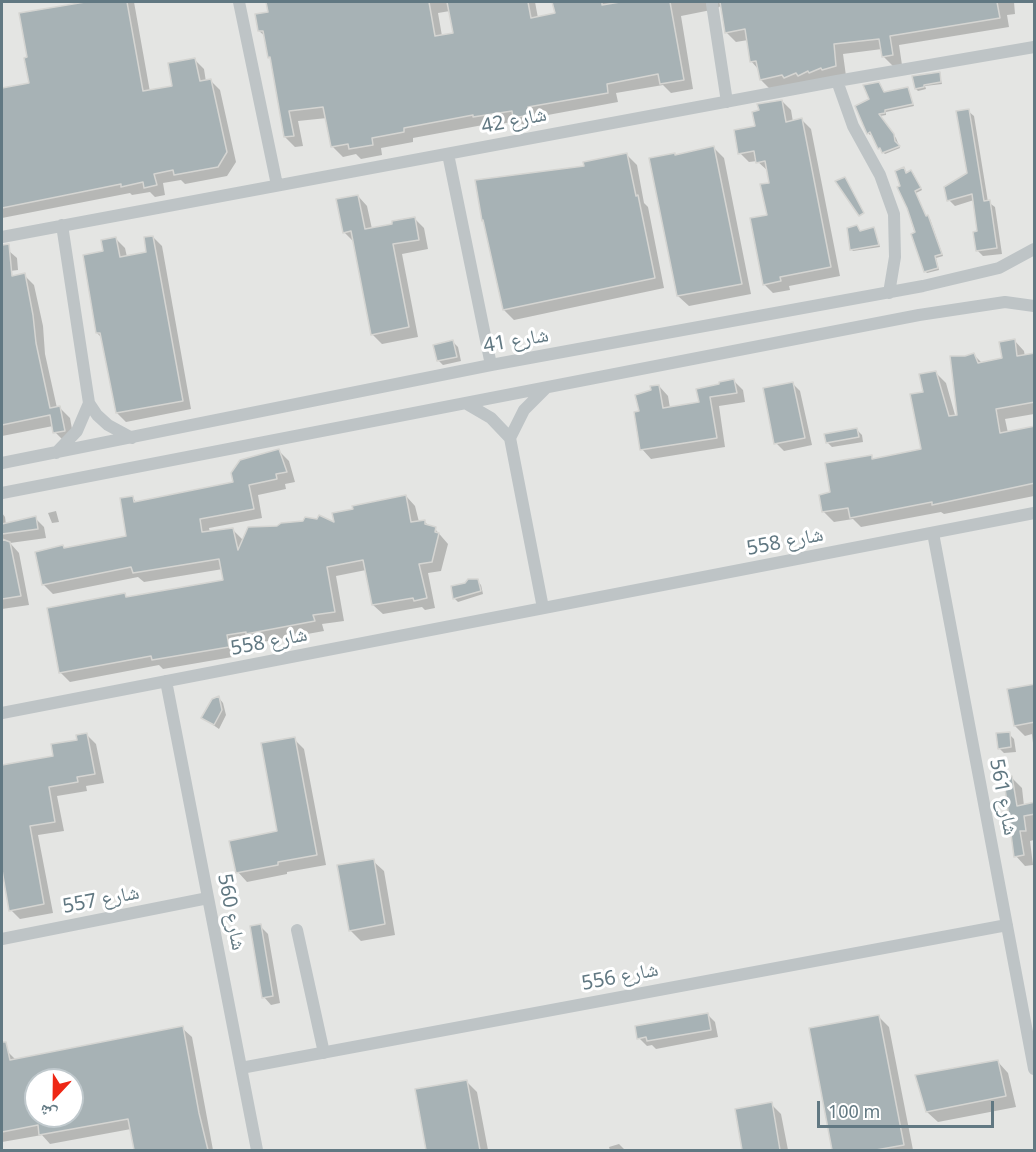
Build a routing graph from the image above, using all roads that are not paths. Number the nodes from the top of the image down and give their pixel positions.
1 (240, 2) edge
2 (712, 4) dead end
3 (1035, 47) edge
4 (837, 81) junction
5 (727, 102) junction
6 (448, 153) junction
7 (277, 185) junction
8 (62, 225) junction
9 (2, 237) edge
10 (1035, 249) edge
11 (889, 293) junction
12 (1035, 306) edge
13 (491, 365) junction
14 (547, 388) junction
15 (90, 403) junction
16 (467, 404) junction
17 (133, 438) junction
18 (510, 438) junction
19 (55, 453) junction
20 (2, 464) edge
21 (2, 493) edge
22 (1035, 513) edge
23 (933, 533) junction
24 (543, 608) junction
25 (166, 681) junction
26 (2, 713) edge
27 (208, 898) junction
28 (1007, 925) junction
29 (297, 930) dead end
30 (2, 939) edge
31 (324, 1053) junction
32 (241, 1068) junction
33 (1035, 1069) edge
34 (257, 1150) edge

1 - 7 street
2 - 5 street
3 - 4 street, شارع 42
4 - 5 street, شارع 42
4 - 11 street
5 - 6 street, شارع 42
6 - 7 street, شارع 42
6 - 13 street
7 - 8 street, شارع 42
8 - 9 street, شارع 42
8 - 15 street
10 - 11 street, شارع 41
11 - 13 street, شارع 41
12 - 14 street
13 - 17 street, شارع 41
14 - 16 street
14 - 18 street
15 - 17 street
15 - 19 street
16 - 18 street
16 - 21 street
17 - 19 street, شارع 41
18 - 24 street
19 - 20 street, شارع 41
22 - 23 street, شارع 558
23 - 24 street, شارع 558
23 - 28 street, شارع 561
24 - 25 street, شارع 558
25 - 26 street, شارع 558
25 - 27 street, شارع 560
27 - 30 street, شارع 557
27 - 32 street, شارع 560
28 - 31 street, شارع 556
28 - 33 street, شارع 561
29 - 31 street
31 - 32 street, شارع 556
32 - 34 street, شارع 560

